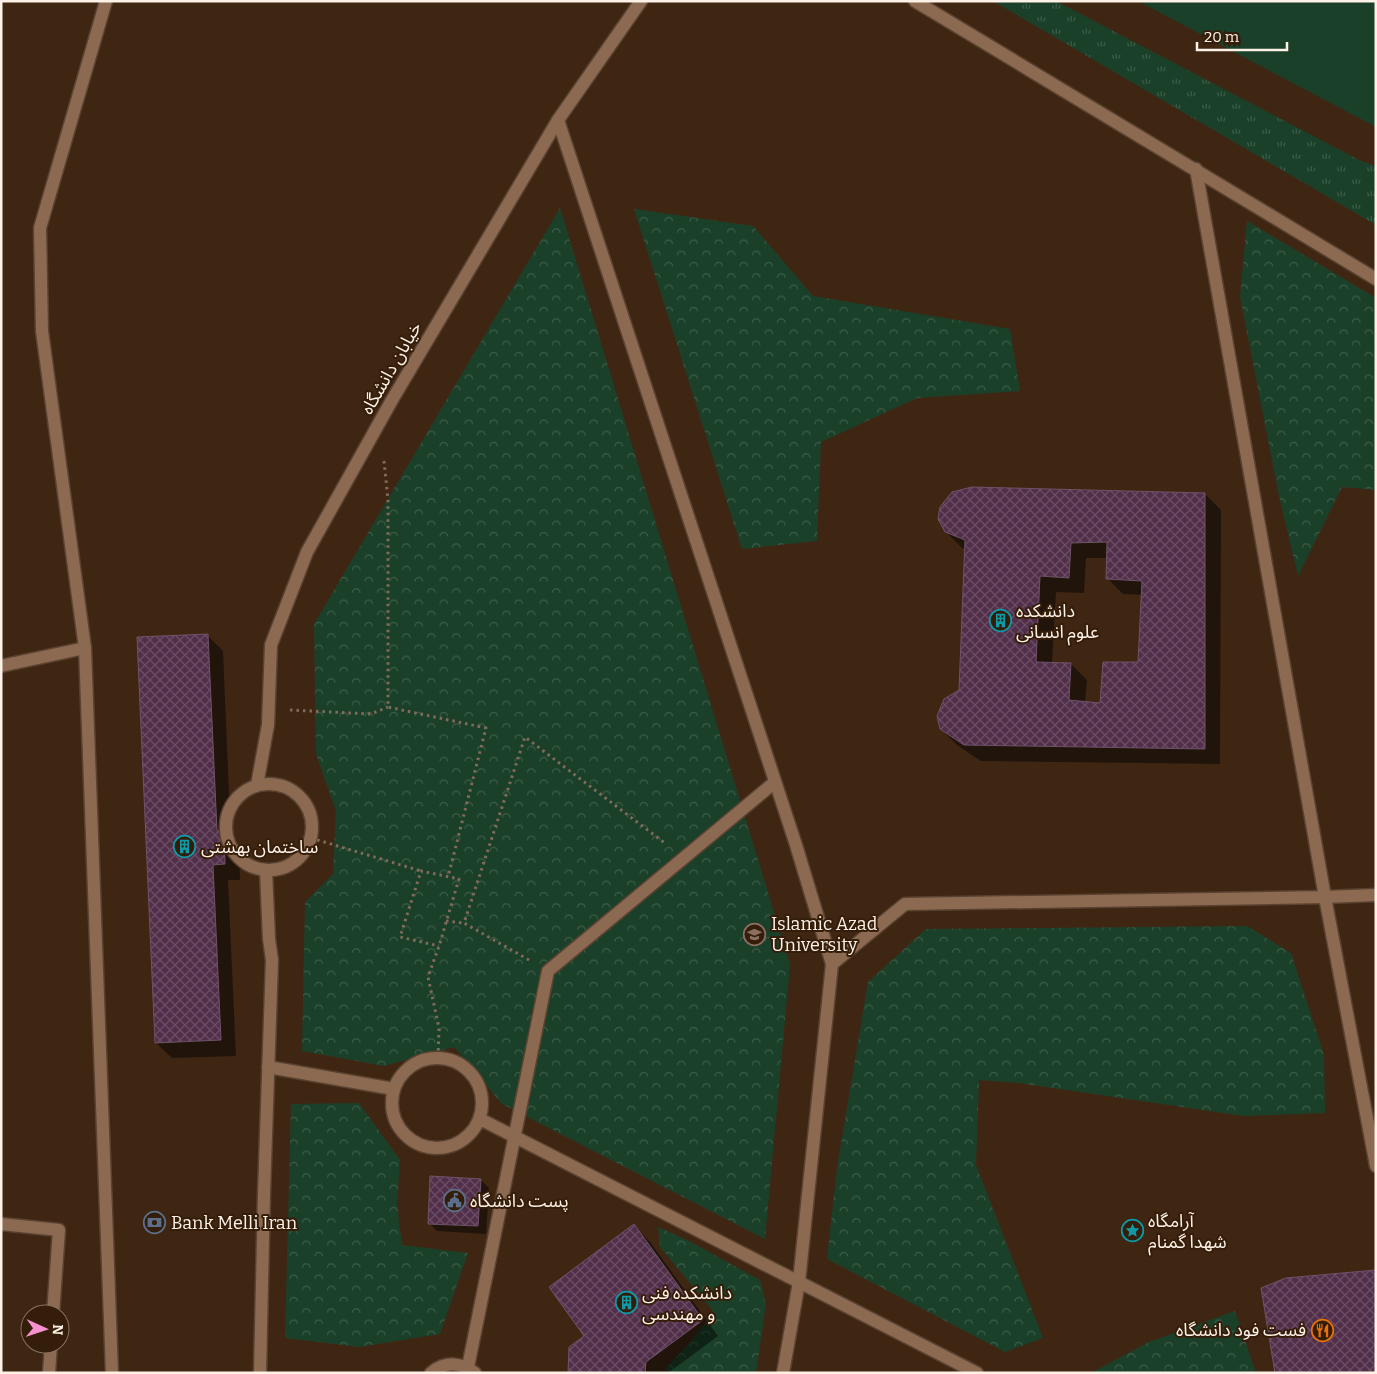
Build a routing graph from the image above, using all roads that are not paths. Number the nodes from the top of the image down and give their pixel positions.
1 (106, 1) edge
2 (641, 1) edge
3 (915, 1) edge
4 (558, 120) junction
5 (1196, 169) junction
6 (1376, 279) edge
7 (85, 648) junction
8 (1, 666) edge
9 (776, 782) junction
10 (257, 785) junction
11 (266, 871) junction
12 (1376, 895) edge
13 (1325, 898) junction
14 (832, 964) junction
15 (268, 1066) junction
16 (394, 1089) junction
17 (480, 1119) junction
18 (515, 1136) junction
19 (1376, 1166) edge
20 (1, 1224) edge
21 (799, 1282) junction
22 (54, 1304) edge
23 (50, 1354) edge
24 (471, 1370) edge
25 (49, 1373) edge
26 (112, 1373) edge
27 (260, 1373) edge
28 (431, 1373) edge
29 (783, 1373) edge
30 (977, 1373) edge

1 - 7 street
2 - 4 street, خیابان دانشگاه
3 - 5 street
4 - 9 street
4 - 10 street, خیابان دانشگاه
5 - 6 street
5 - 13 street
7 - 8 street
7 - 26 street
9 - 14 street
9 - 18 street
10 - 11 street
10 - 11 street
11 - 15 street
12 - 13 street
13 - 14 street
13 - 19 street
14 - 21 street
15 - 16 street
15 - 27 street
16 - 17 street
16 - 17 street
17 - 18 street
18 - 21 street
18 - 24 street
20 - 22 street
21 - 29 street
21 - 30 street
23 - 25 street
24 - 28 street

